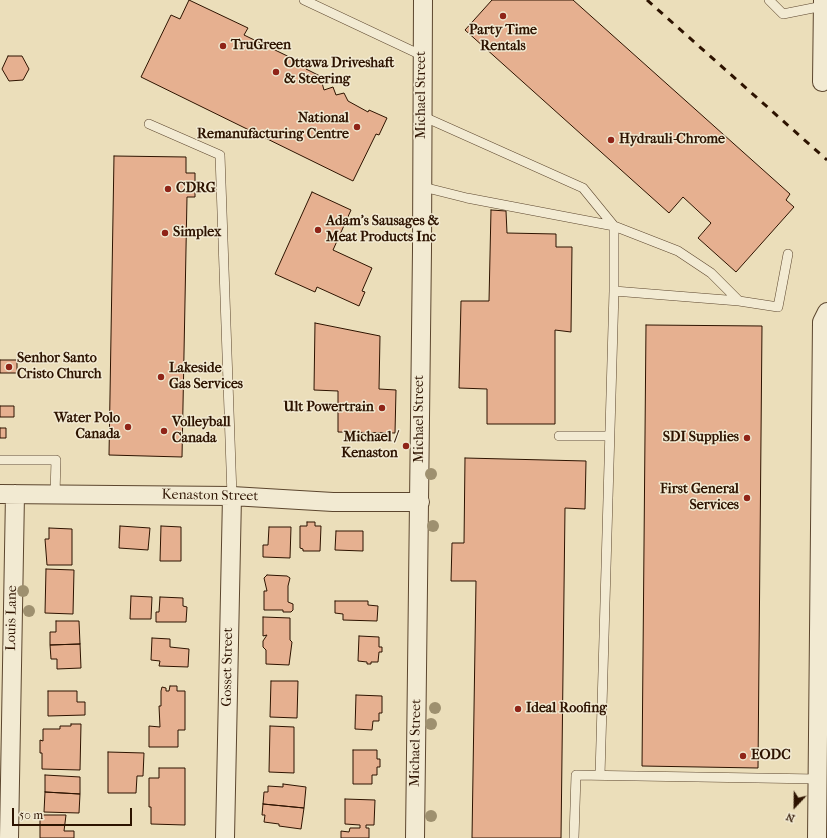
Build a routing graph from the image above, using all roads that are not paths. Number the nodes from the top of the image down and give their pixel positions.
1 (304, 0) edge
2 (423, 0) edge
3 (769, 0) edge
4 (823, 3) edge
5 (421, 55) junction
6 (822, 82) dead end
7 (422, 116) junction
8 (149, 124) dead end
9 (423, 187) junction
10 (614, 226) junction
11 (788, 254) dead end
12 (614, 291) junction
13 (739, 302) junction
14 (827, 312) edge
15 (559, 436) dead end
16 (608, 436) junction
17 (0, 460) edge
18 (7, 494) edge
19 (55, 494) junction
20 (232, 496) junction
21 (420, 502) junction
22 (600, 775) junction
23 (818, 780) junction
24 (9, 838) edge
25 (225, 838) edge
26 (415, 838) edge
27 (574, 838) edge
28 (817, 838) edge

1 - 5 lane
2 - 5 street, Michael Street
3 - 4 lane
4 - 6 street
5 - 7 street, Michael Street
7 - 9 street, Michael Street
7 - 10 lane
8 - 20 lane
9 - 10 lane
9 - 21 street, Michael Street
10 - 12 lane
10 - 13 lane
11 - 13 lane
12 - 13 lane
12 - 16 lane
14 - 23 street
15 - 16 lane
16 - 22 lane
17 - 19 lane
18 - 19 street, Kenaston Street
18 - 24 street, Louis Lane
19 - 20 street, Kenaston Street
20 - 21 street, Kenaston Street
20 - 25 street, Gosset Street
21 - 26 street, Michael Street
22 - 23 lane
22 - 27 lane
23 - 28 street

